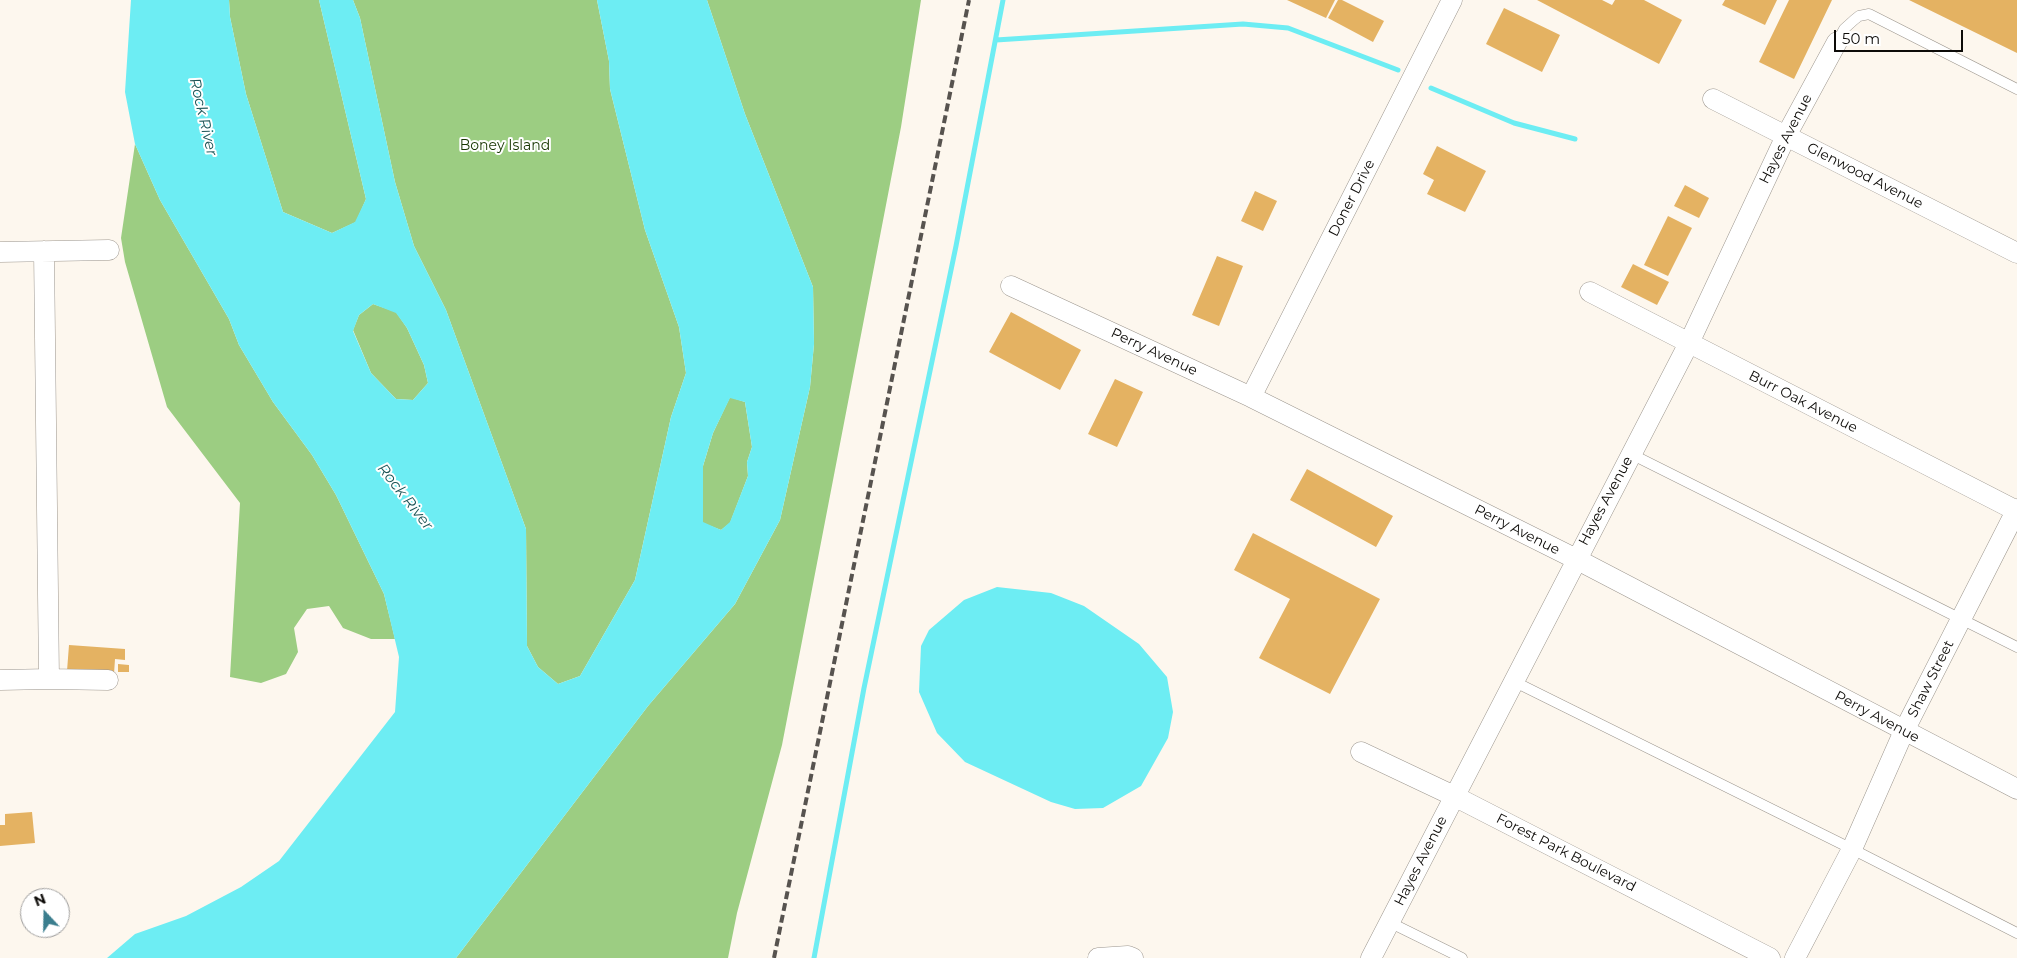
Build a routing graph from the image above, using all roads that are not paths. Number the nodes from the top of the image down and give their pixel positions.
1 (1452, 0) edge
2 (1837, 42) joint
3 (2017, 89) edge
4 (1713, 99) dead end
5 (1786, 136) junction
6 (109, 250) dead end
7 (44, 251) junction
8 (0, 252) edge
9 (2017, 253) edge
10 (1011, 286) dead end
11 (1590, 292) dead end
12 (1689, 343) junction
13 (1251, 397) junction
14 (1631, 454) junction
15 (2017, 510) edge
16 (1576, 559) junction
17 (1962, 618) junction
18 (2017, 646) edge
19 (49, 679) junction
20 (0, 680) edge
21 (108, 680) dead end
22 (1513, 681) junction
23 (1904, 731) junction
24 (1361, 752) dead end
25 (2017, 789) edge
26 (1454, 796) junction
27 (1852, 849) junction
28 (1389, 922) junction
29 (2017, 933) edge
30 (1131, 957) edge
31 (1098, 958) edge
32 (1371, 958) edge
33 (1462, 958) edge
34 (1770, 958) edge
35 (1795, 958) edge

1 - 13 street, Doner Drive
2 - 3 lane
2 - 5 street, Hayes Avenue
4 - 5 street, Glenwood Avenue
5 - 9 street, Glenwood Avenue
5 - 12 street, Hayes Avenue
6 - 7 street
7 - 8 street
7 - 19 street
10 - 13 street, Perry Avenue
11 - 12 street, Burr Oak Avenue
12 - 14 street, Hayes Avenue
12 - 15 street, Burr Oak Avenue
13 - 16 street, Perry Avenue
14 - 16 street, Hayes Avenue
14 - 17 lane
15 - 17 street, Shaw Street
16 - 22 street, Hayes Avenue
16 - 23 street, Perry Avenue
17 - 18 lane
17 - 23 street, Shaw Street
19 - 20 street
19 - 21 street
22 - 26 street, Hayes Avenue
22 - 27 lane
23 - 25 street, Perry Avenue
23 - 27 street, Shaw Street
24 - 26 street, Forest Park Boulevard
26 - 28 street, Hayes Avenue
26 - 34 street, Forest Park Boulevard
27 - 29 lane
27 - 35 street, Shaw Street
28 - 32 street, Hayes Avenue
28 - 33 lane
30 - 31 street

